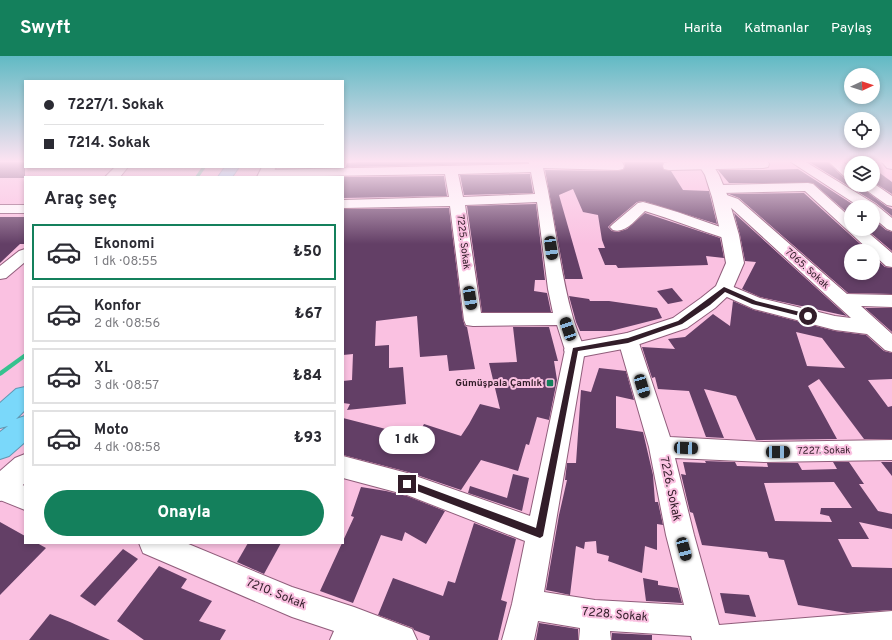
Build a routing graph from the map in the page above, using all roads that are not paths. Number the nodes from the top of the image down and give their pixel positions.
1 (455, 189) edge
2 (541, 189) edge
3 (718, 189) edge
4 (775, 189) edge
5 (810, 189) edge
6 (841, 189) edge
7 (877, 192) edge
8 (719, 193) junction
9 (543, 198) junction
10 (859, 200) edge
11 (457, 202) junction
12 (892, 202) edge
13 (344, 204) edge
14 (0, 209) edge
15 (24, 209) edge
16 (880, 215) edge
17 (844, 220) edge
18 (892, 226) edge
19 (618, 227) dead end
20 (730, 235) junction
21 (863, 236) edge
22 (24, 255) edge
23 (892, 262) edge
24 (0, 274) edge
25 (724, 289) junction
26 (841, 300) junction
27 (892, 301) edge
28 (564, 319) junction
29 (872, 328) junction
30 (892, 329) edge
31 (628, 340) junction
32 (892, 345) edge
33 (575, 350) junction
34 (24, 397) edge
35 (0, 418) edge
36 (24, 427) edge
37 (661, 447) junction
38 (0, 448) edge
39 (892, 450) edge
40 (24, 467) edge
41 (344, 467) edge
42 (0, 488) edge
43 (24, 498) edge
44 (540, 533) junction
45 (155, 544) edge
46 (527, 604) junction
47 (892, 626) edge
48 (595, 628) edge
49 (350, 631) edge
50 (711, 634) edge
51 (401, 640) edge
52 (518, 640) edge

1 - 11 street, 7225. Sokak
2 - 9 street
3 - 8 street
4 - 8 street
5 - 17 street
6 - 10 street
7 - 12 street
8 - 20 street
8 - 26 street, 7065. Sokak
9 - 11 street
9 - 28 street
11 - 13 street
11 - 28 street, 7225. Sokak
14 - 15 street
16 - 18 street
19 - 20 street
20 - 25 street
21 - 23 street
22 - 24 street
25 - 29 street
25 - 31 street
26 - 27 street
26 - 29 street, 7065. Sokak
28 - 33 street
29 - 30 street
29 - 32 street, 7065. Sokak
31 - 33 street
31 - 37 street, 7226. Sokak
33 - 44 street
34 - 35 highway
36 - 38 highway
37 - 39 street, 7227. Sokak
37 - 50 street, 7226. Sokak
40 - 42 street
41 - 44 street
42 - 43 street
44 - 46 street
45 - 49 street, 7210. Sokak
46 - 48 street, 7228. Sokak
46 - 52 street
47 - 50 street, 7228. Sokak
48 - 50 street, 7228. Sokak
49 - 51 street, 7210. Sokak

